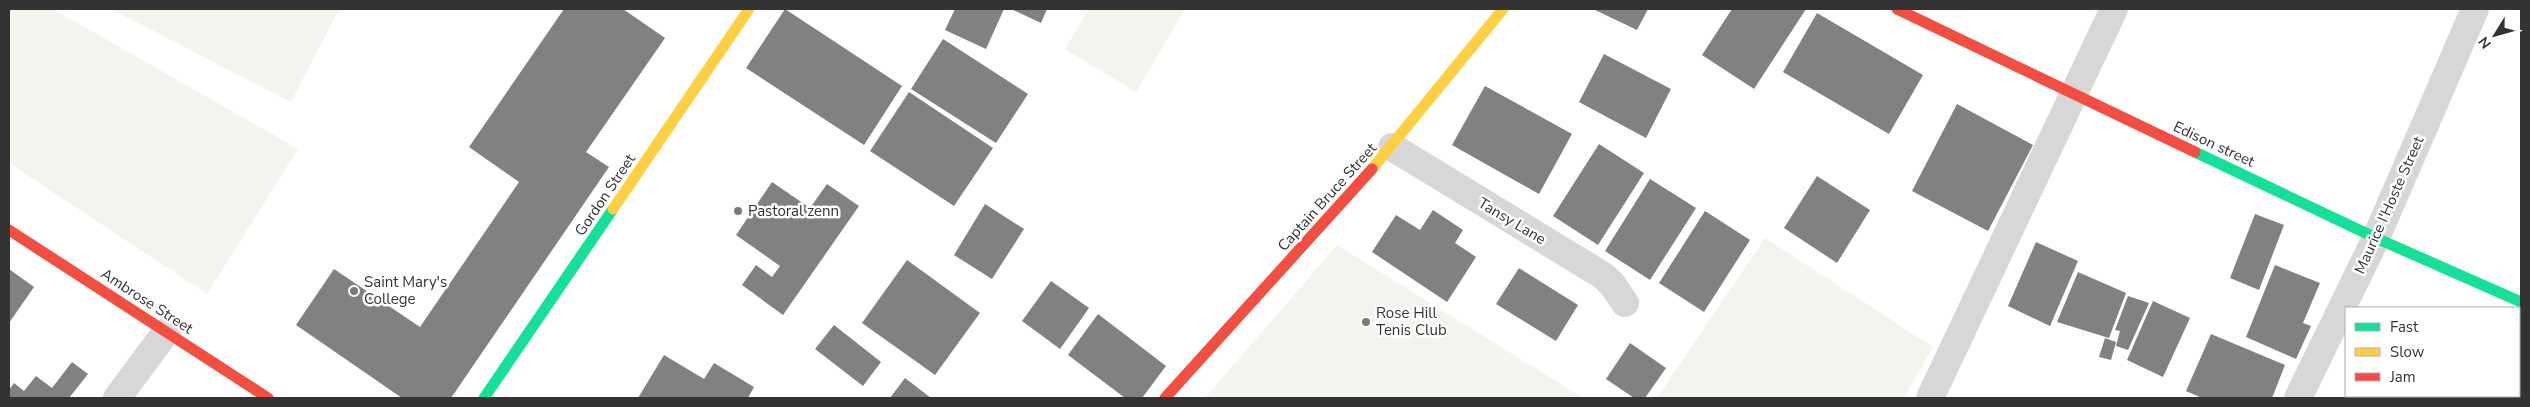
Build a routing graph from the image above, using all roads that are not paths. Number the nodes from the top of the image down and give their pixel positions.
1 (749, 9) edge
2 (1503, 9) edge
3 (1897, 9) edge
4 (2114, 9) edge
5 (2475, 9) edge
6 (2072, 93) junction
7 (1392, 147) junction
8 (9, 230) edge
9 (2376, 238) junction
10 (2521, 302) edge
11 (1624, 303) dead end
12 (166, 332) junction
13 (117, 398) edge
14 (268, 398) edge
15 (484, 398) edge
16 (1165, 398) edge
17 (1930, 398) edge
18 (2298, 398) edge

1 - 15 street, Gordon Street
2 - 7 street, Captain Bruce Street
3 - 6 street, Edison street
4 - 6 street
5 - 9 street, Maurice I'Hoste Street
6 - 9 street, Edison street
6 - 17 street
7 - 11 street, Tansy Lane
7 - 16 street, Captain Bruce Street
8 - 12 street, Ambrose Street
9 - 10 street, Edison street
9 - 18 street, Maurice I'Hoste Street
12 - 13 street
12 - 14 street, Ambrose Street

